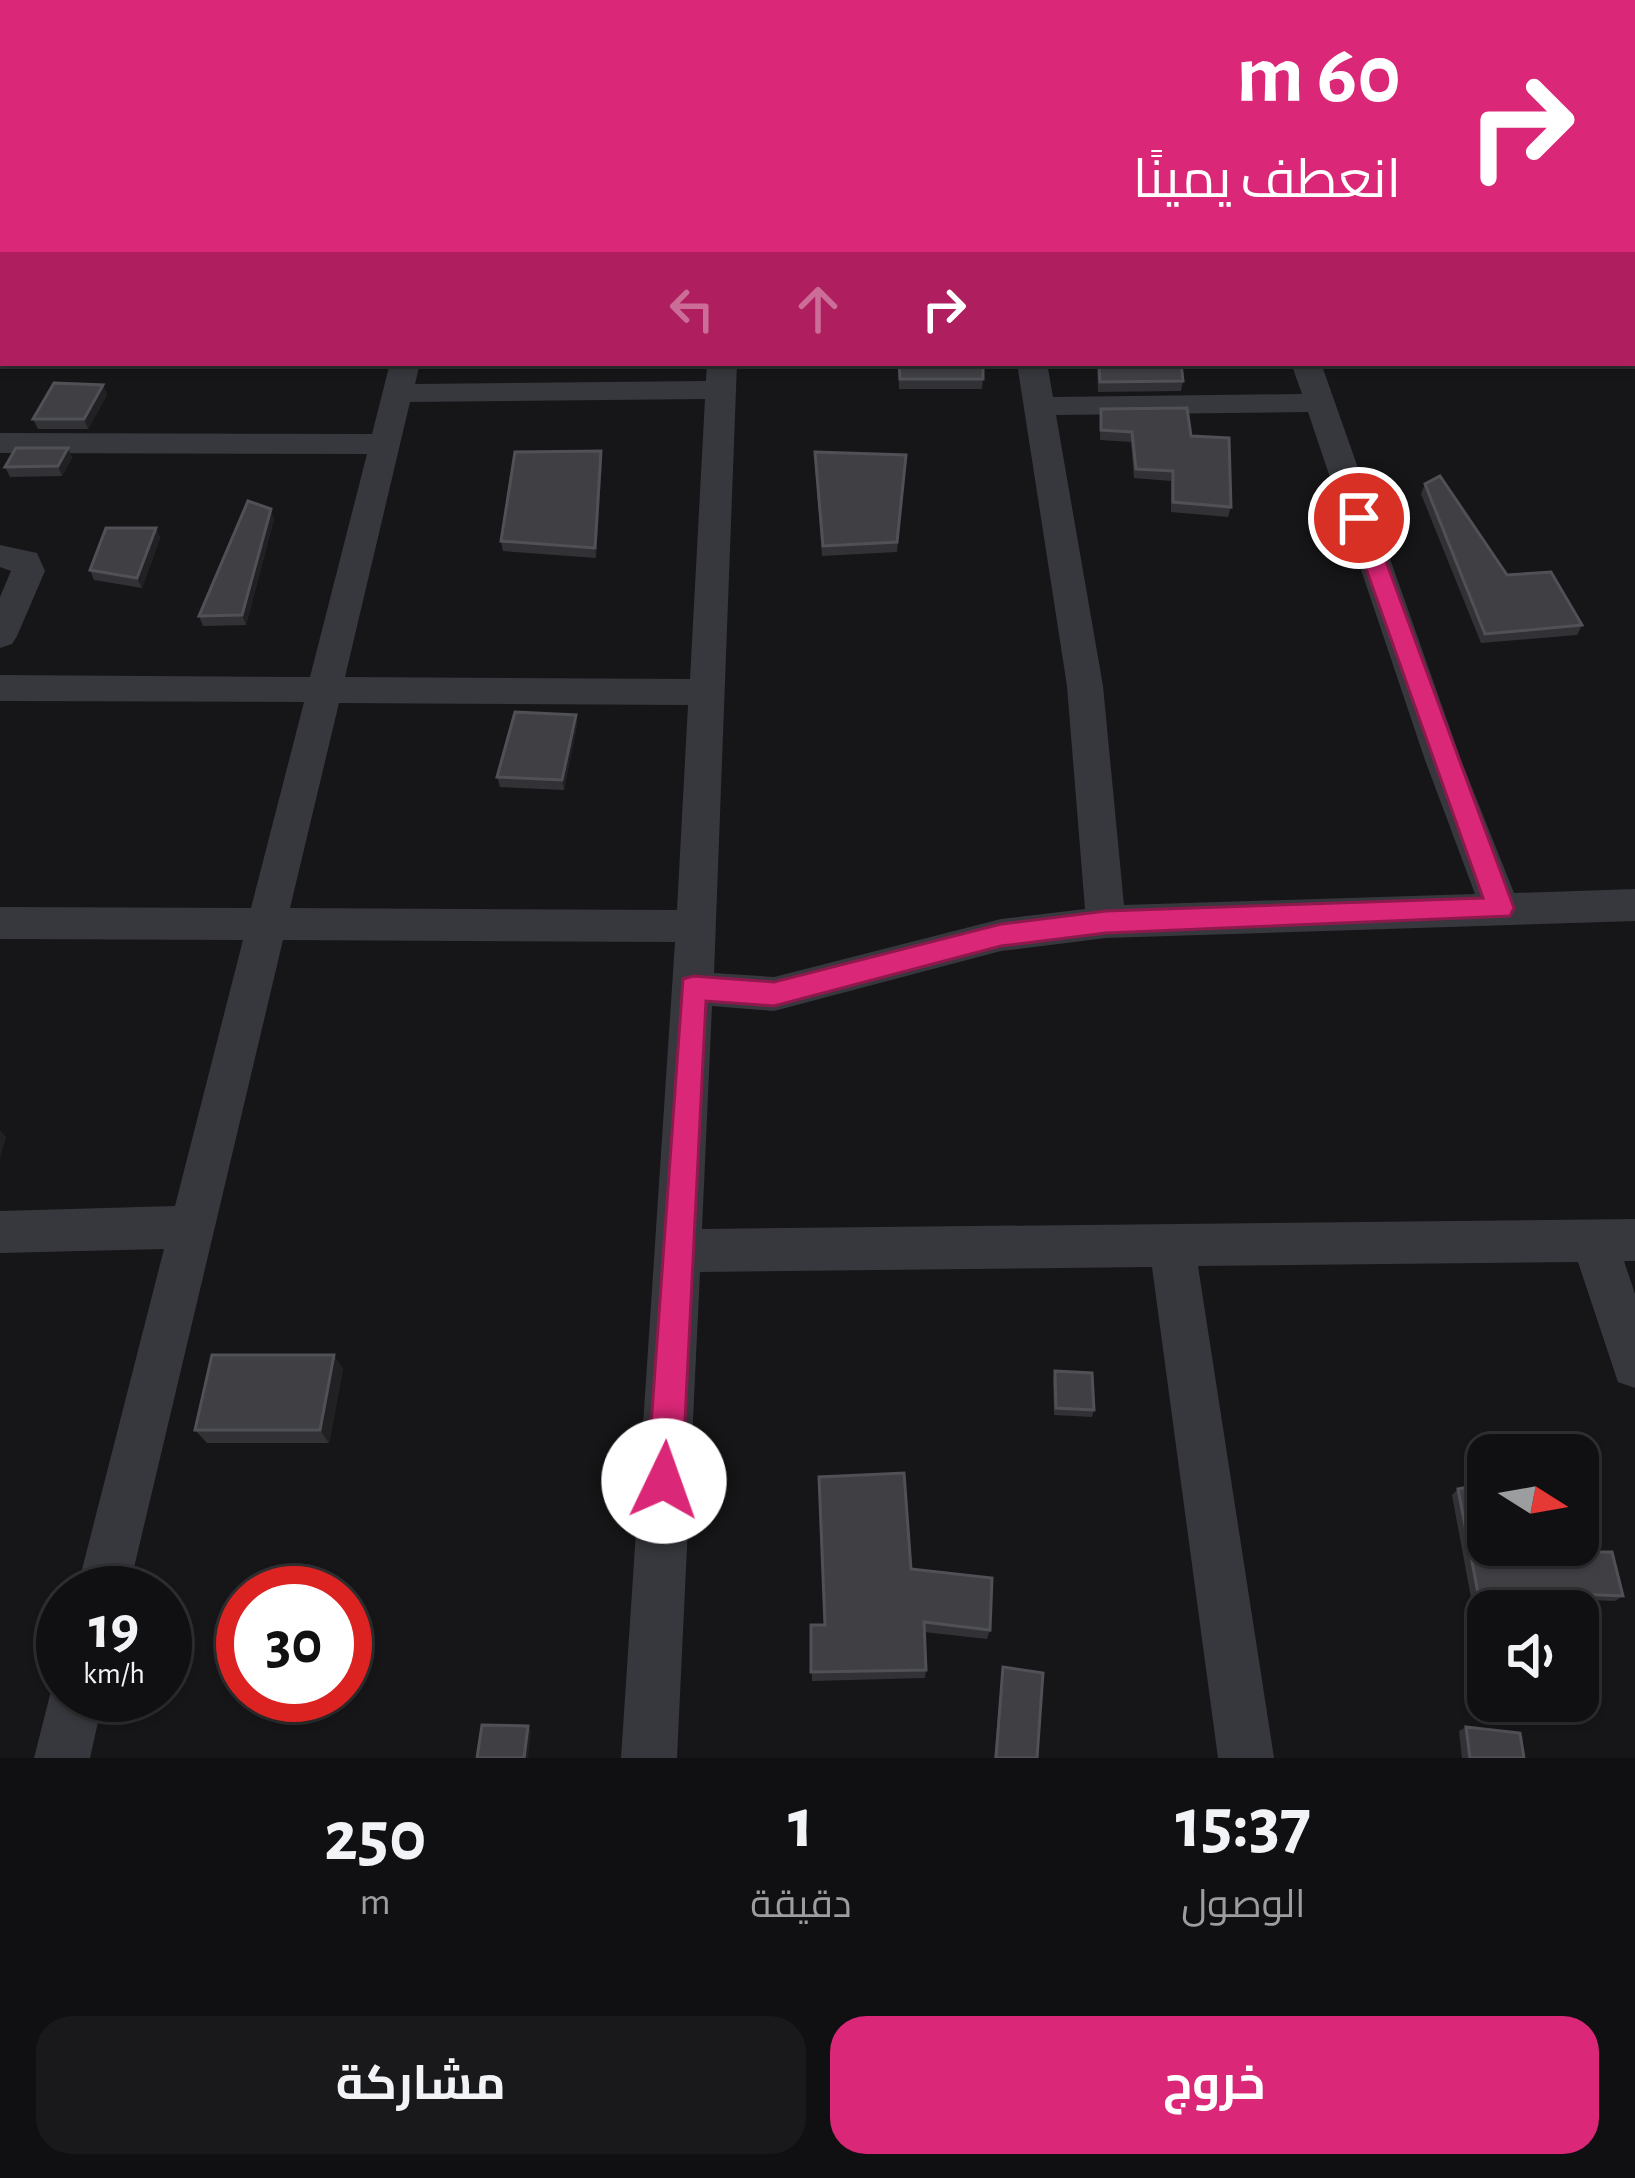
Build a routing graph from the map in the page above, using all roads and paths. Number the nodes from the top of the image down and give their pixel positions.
1 (1032, 366) edge
2 (1307, 366) edge
3 (721, 376) edge
4 (401, 378) edge
5 (1319, 403) junction
6 (1039, 406) junction
7 (0, 443) edge
8 (385, 444) junction
9 (0, 556) edge
10 (0, 636) edge
11 (326, 687) junction
12 (0, 688) edge
13 (707, 692) junction
14 (1635, 905) edge
15 (1500, 908) junction
16 (1106, 922) junction
17 (0, 923) edge
18 (268, 926) junction
19 (696, 926) junction
20 (693, 988) junction
21 (189, 1227) junction
22 (0, 1232) edge
23 (1615, 1240) edge
24 (1172, 1248) junction
25 (677, 1251) junction
26 (1635, 1365) edge
27 (108, 1566) edge
28 (71, 1722) edge
29 (62, 1758) edge
30 (649, 1758) edge
31 (1246, 1758) edge

1 - 6 street
2 - 5 street
3 - 4 street
3 - 13 street
4 - 8 street
5 - 6 street
5 - 15 street
6 - 16 street
7 - 8 street
8 - 11 street
9 - 10 street
11 - 12 street
11 - 13 street
11 - 18 street
13 - 19 street
14 - 15 street
15 - 16 street
16 - 20 street
17 - 18 street
18 - 19 street
18 - 21 street
19 - 20 street
20 - 25 street
21 - 22 street
21 - 27 street
23 - 24 street
23 - 26 street
24 - 25 street
24 - 31 street
25 - 30 street
28 - 29 street

